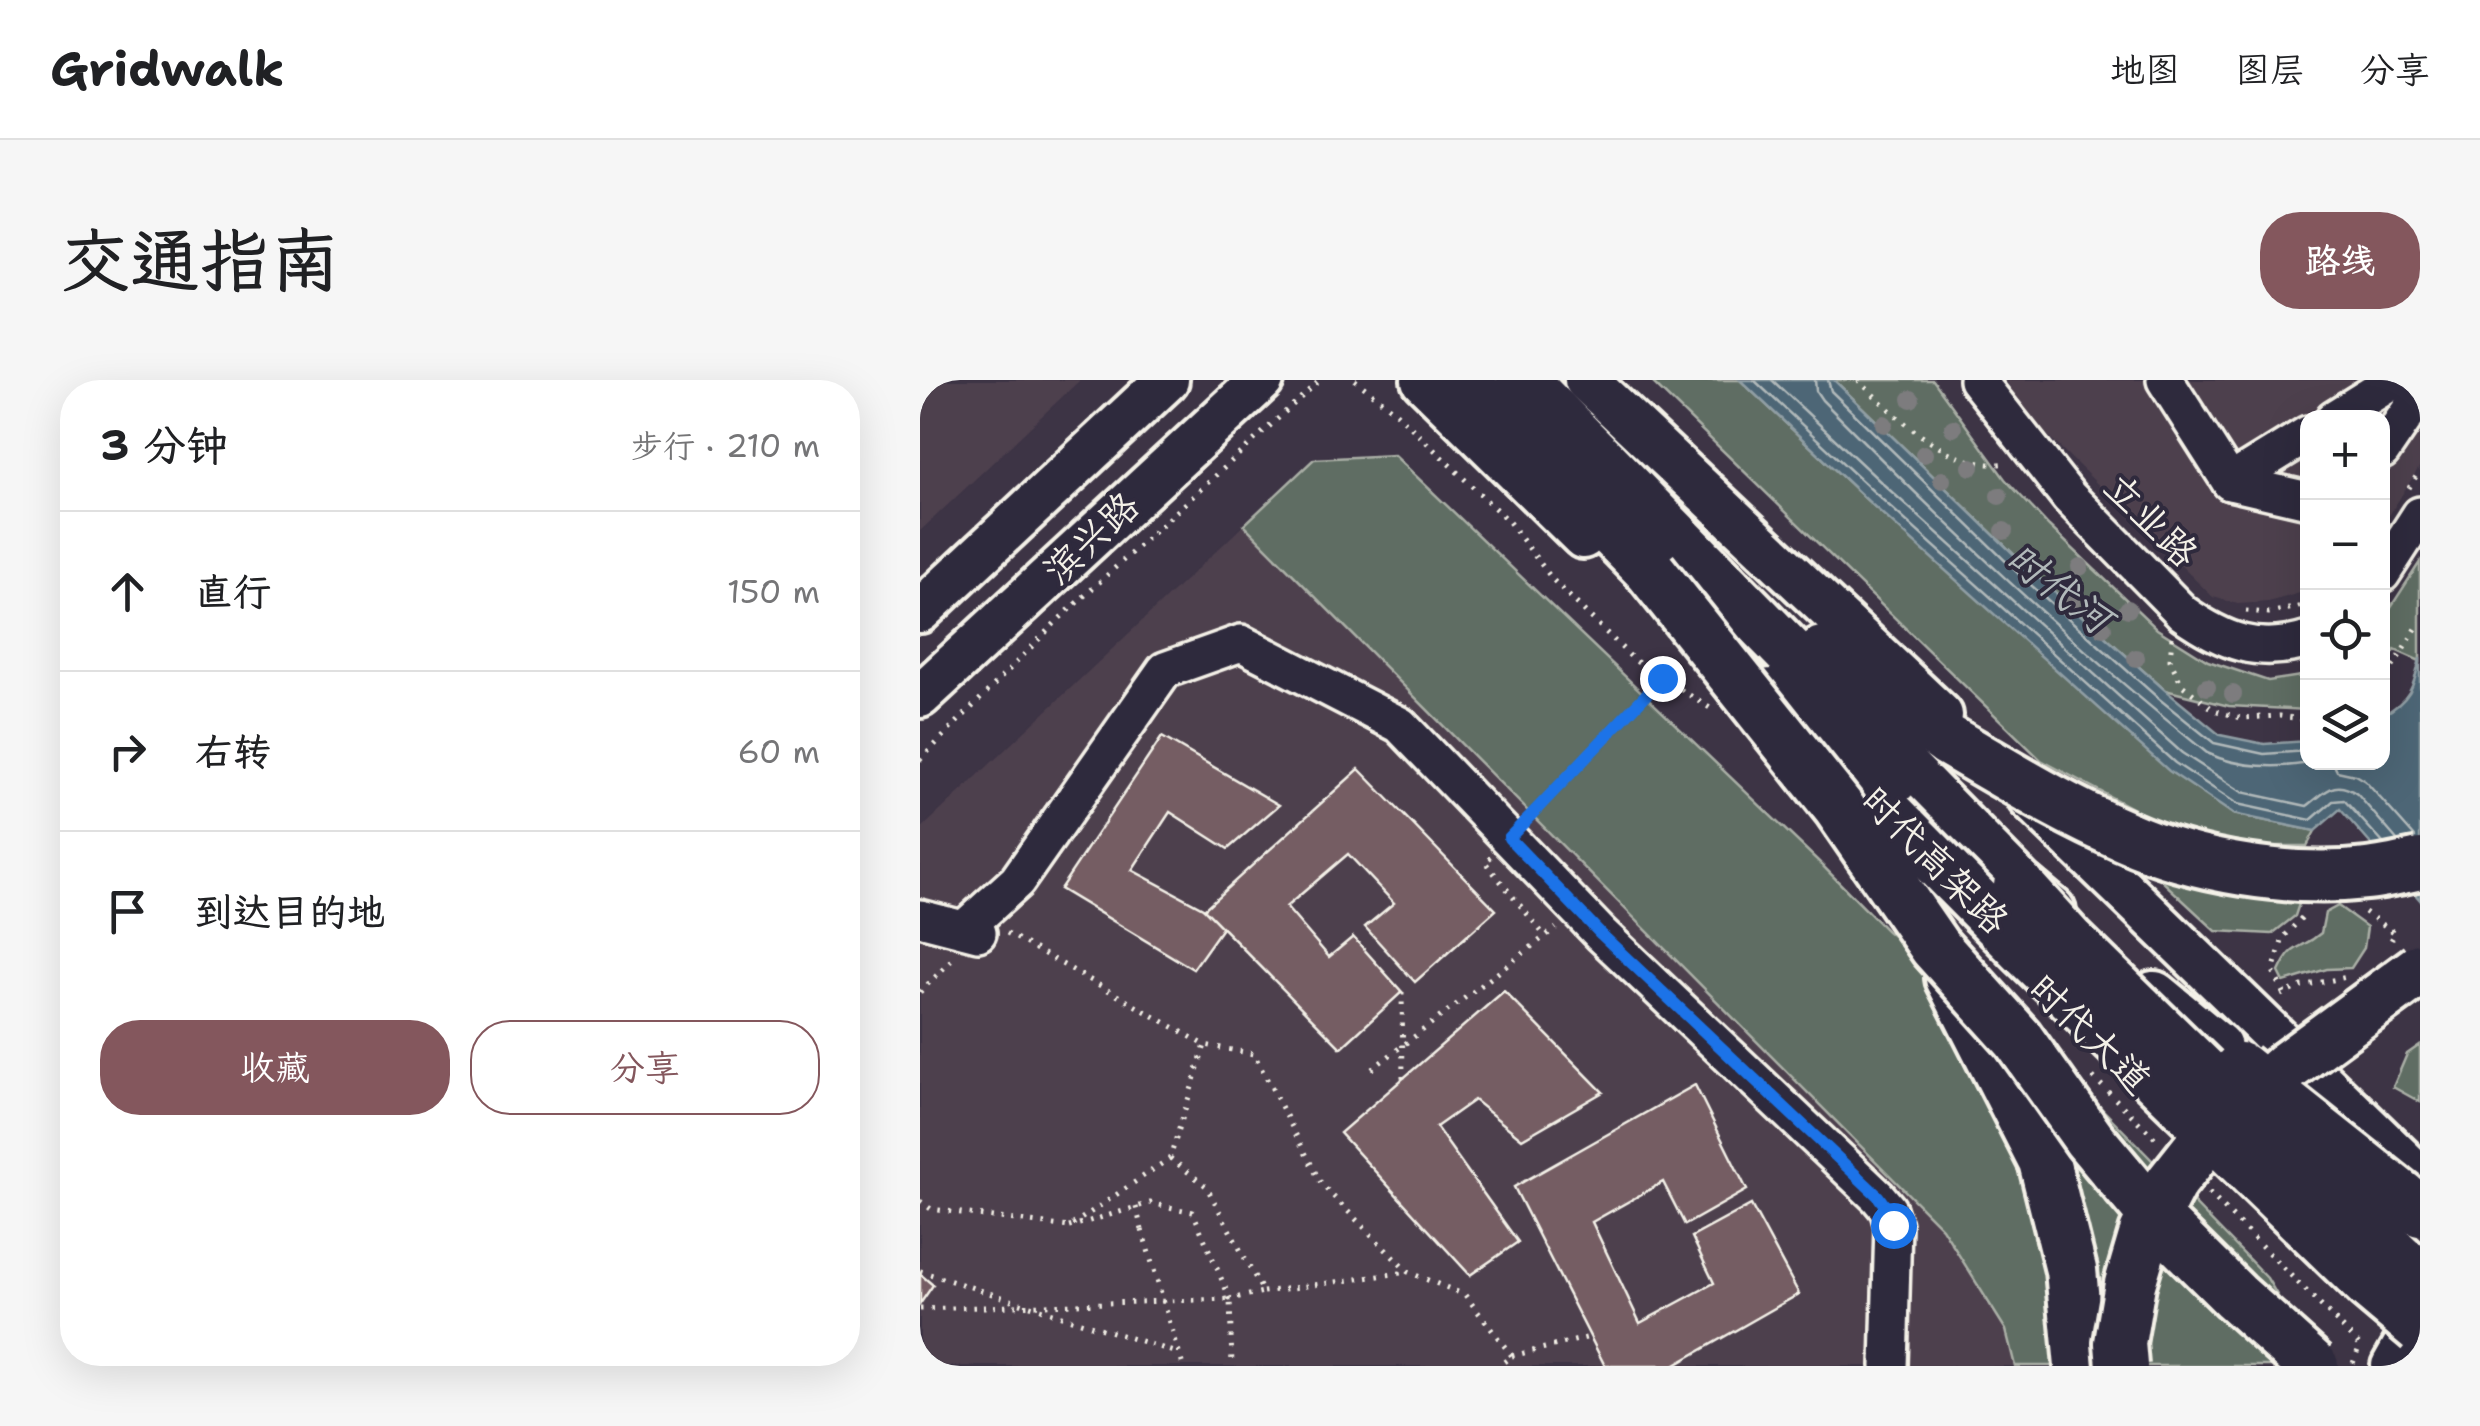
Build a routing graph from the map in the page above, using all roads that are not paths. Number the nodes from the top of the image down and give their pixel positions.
1 (1166, 380) edge
2 (1262, 380) edge
3 (1423, 380) edge
4 (1462, 380) edge
5 (1522, 380) edge
6 (1586, 380) edge
7 (1976, 380) edge
8 (2165, 380) edge
9 (2395, 380) edge
10 (2420, 395) edge
11 (2347, 410) edge
12 (2300, 439) edge
13 (2390, 439) edge
14 (1586, 444) junction
15 (2230, 482) junction
16 (2300, 498) edge
17 (2420, 515) edge
18 (2390, 562) edge
19 (1651, 572) junction
20 (920, 611) edge
21 (2300, 643) edge
22 (920, 696) edge
23 (2420, 864) edge
24 (2019, 886) junction
25 (920, 918) edge
26 (1936, 946) junction
27 (2404, 958) edge
28 (2420, 1176) edge
29 (2420, 1211) edge
30 (2420, 1278) edge
31 (2413, 1338) edge
32 (1889, 1366) edge
33 (2080, 1366) edge
34 (2122, 1366) edge
35 (2313, 1366) edge

1 - 20 main road, 滨兴路
2 - 22 main road, 滨兴路
3 - 31 main road, 时代大道
4 - 19 highway, 时代高架路
5 - 14 highway, 时代高架路
6 - 28 main road
7 - 21 street, 立业路
8 - 15 street
9 - 11 street
10 - 13 street
12 - 15 street
14 - 23 highway, bridge
14 - 24 highway, 时代高架路
15 - 16 street
17 - 18 street
19 - 26 highway, bridge
19 - 31 highway, 时代高架路, bridge
24 - 29 highway, bridge
24 - 30 highway, 时代高架路, bridge
25 - 32 street
26 - 33 highway, bridge
26 - 35 highway, bridge
27 - 34 highway, bridge

